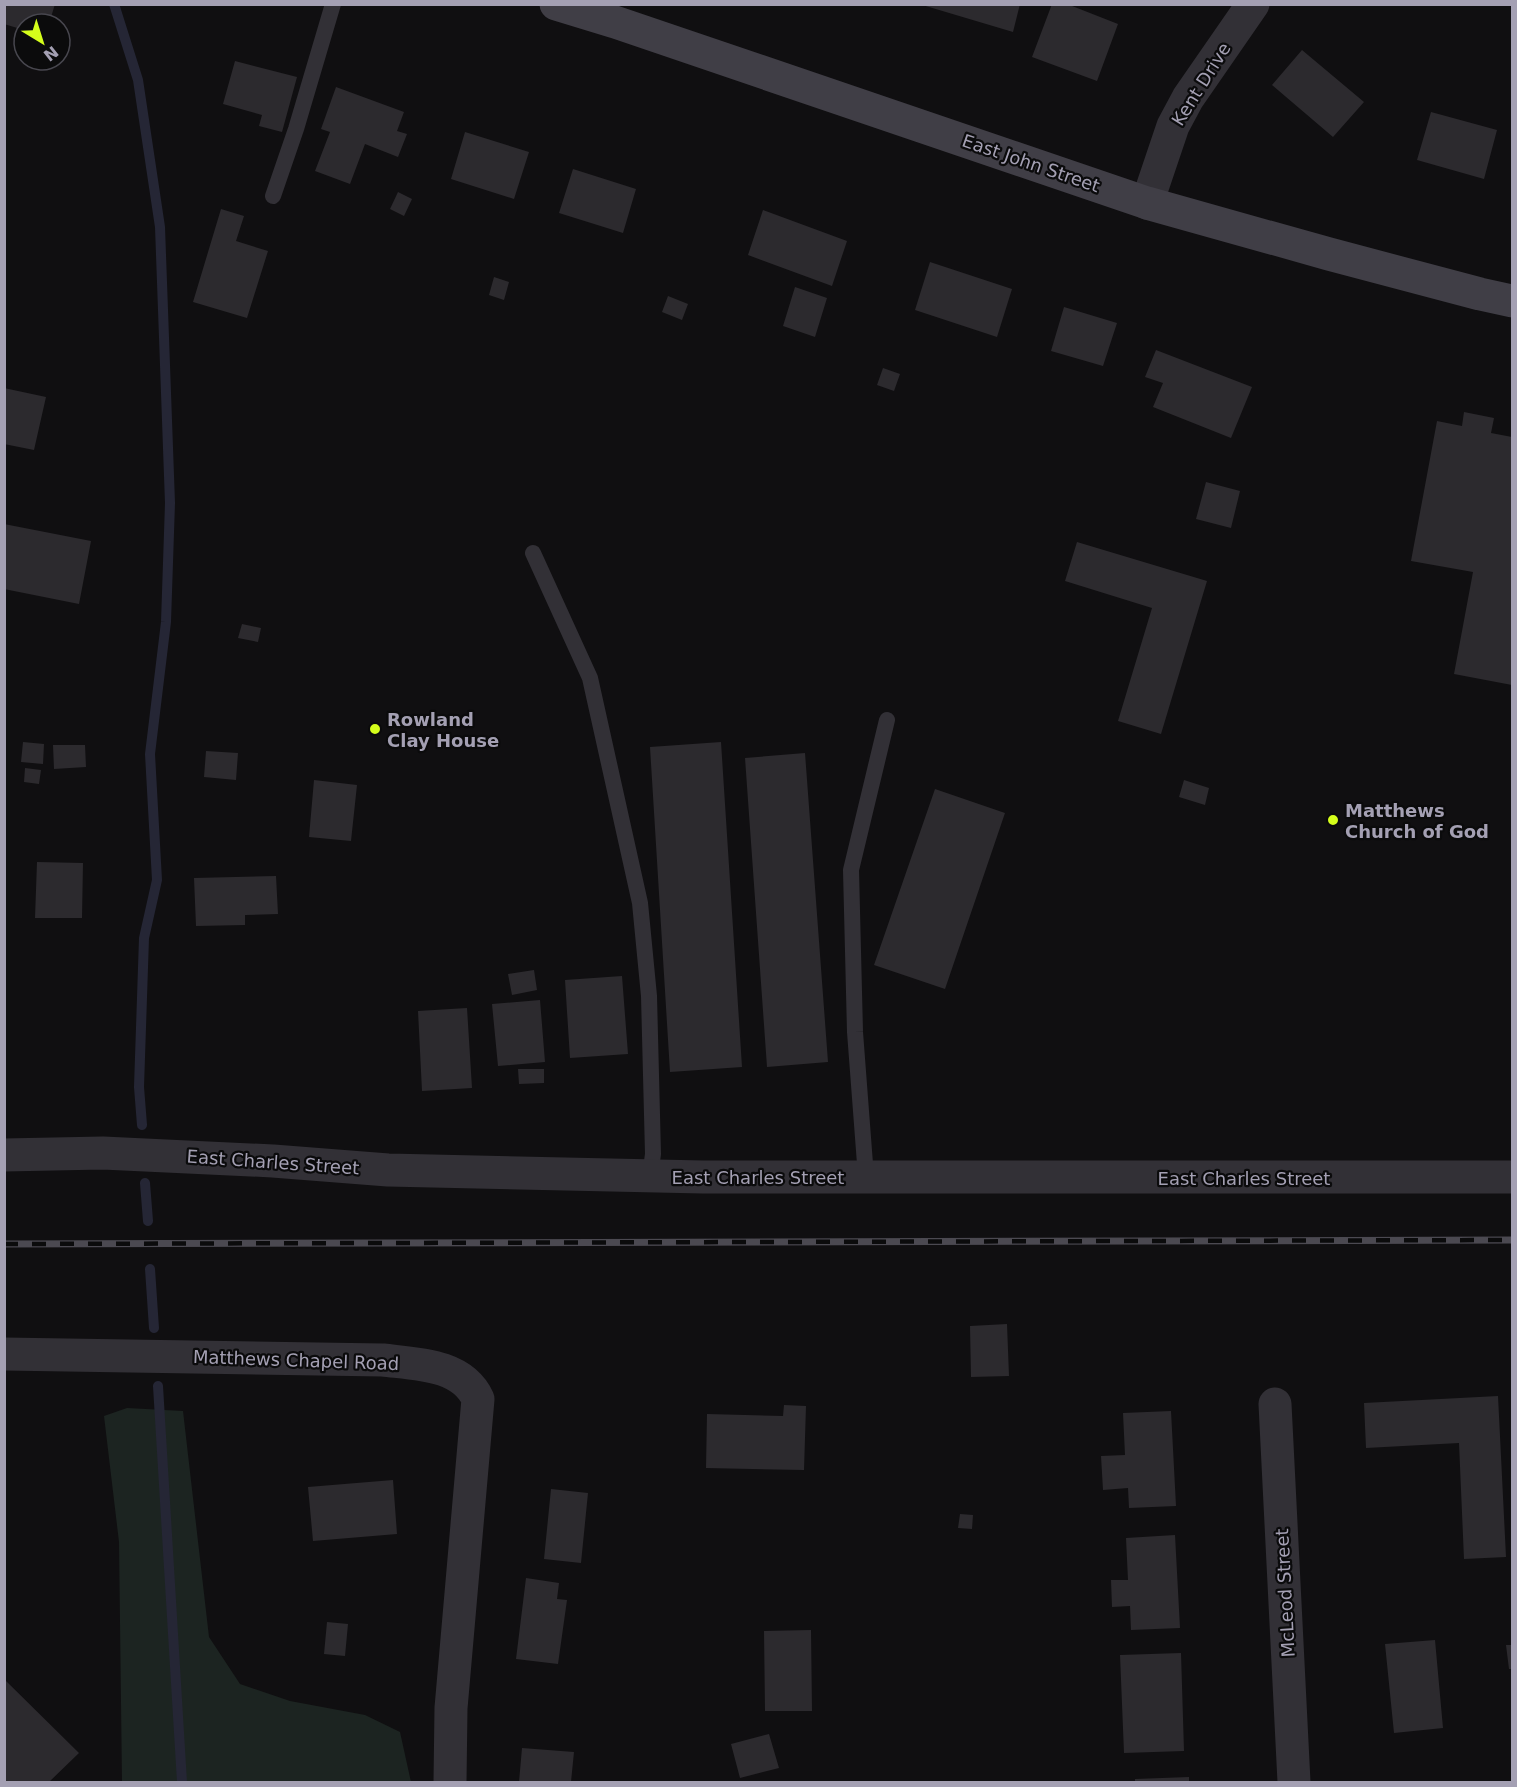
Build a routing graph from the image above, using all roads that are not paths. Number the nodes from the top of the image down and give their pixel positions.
1 (333, 4) edge
2 (556, 4) edge
3 (1253, 4) edge
4 (273, 196) dead end
5 (1147, 202) junction
6 (1512, 301) edge
7 (533, 553) dead end
8 (887, 720) dead end
9 (4, 1155) edge
10 (650, 1176) junction
11 (866, 1177) junction
12 (1512, 1178) edge
13 (4, 1354) edge
14 (1275, 1404) dead end
15 (450, 1782) edge
16 (1294, 1782) edge

1 - 4 lane
2 - 5 main road, East John Street
3 - 5 street, Kent Drive
5 - 6 main road, East John Street
7 - 10 lane
8 - 11 lane
9 - 10 street, East Charles Street
10 - 11 street, East Charles Street
11 - 12 street, East Charles Street
13 - 15 street, Matthews Chapel Road
14 - 16 street, McLeod Street

